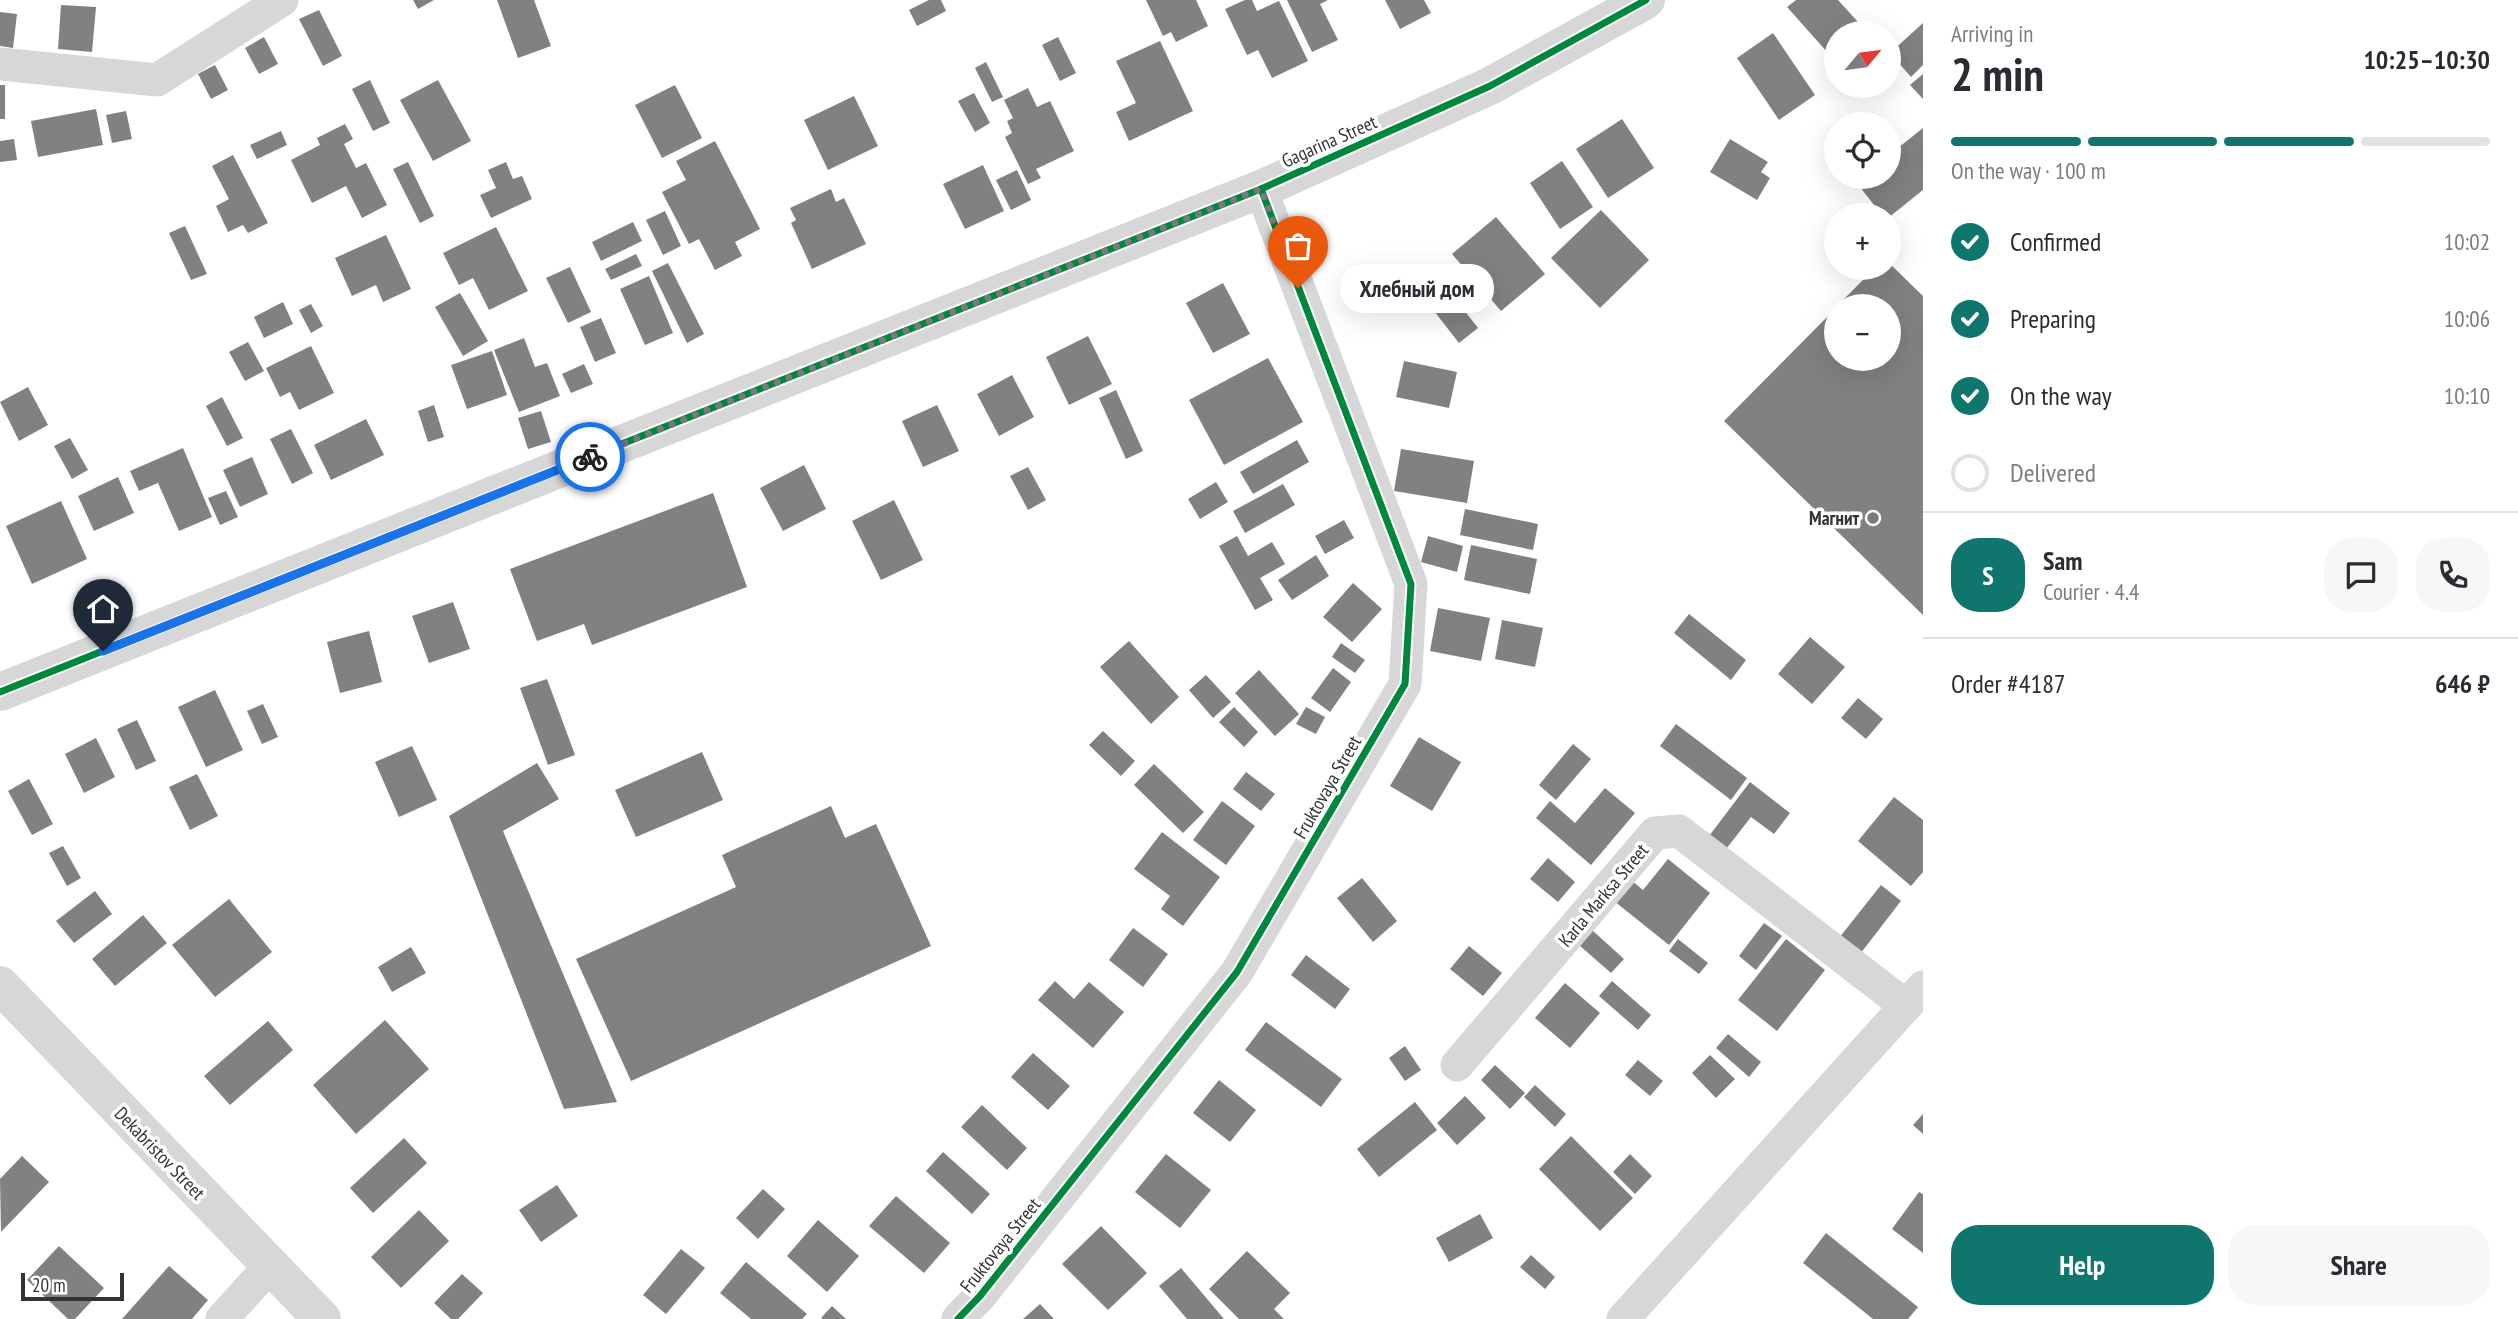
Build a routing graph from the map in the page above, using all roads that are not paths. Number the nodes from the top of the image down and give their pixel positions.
1 (282, 0) edge
2 (1646, 0) edge
3 (0, 64) edge
4 (1261, 189) junction
5 (0, 692) edge
6 (0, 985) edge
7 (1914, 997) edge
8 (1457, 1065) dead end
9 (269, 1266) junction
10 (222, 1319) edge
11 (322, 1319) edge
12 (958, 1319) edge
13 (1623, 1319) edge

1 - 3 street
2 - 4 street, Gagarina Street
4 - 5 street, Gagarina Street
4 - 12 street, Fruktovaya Street
6 - 9 street, Dekabristov Street
7 - 8 street, Karla Marksa Street
7 - 13 street, Karla Marksa Street
9 - 10 street
9 - 11 street, Dekabristov Street

